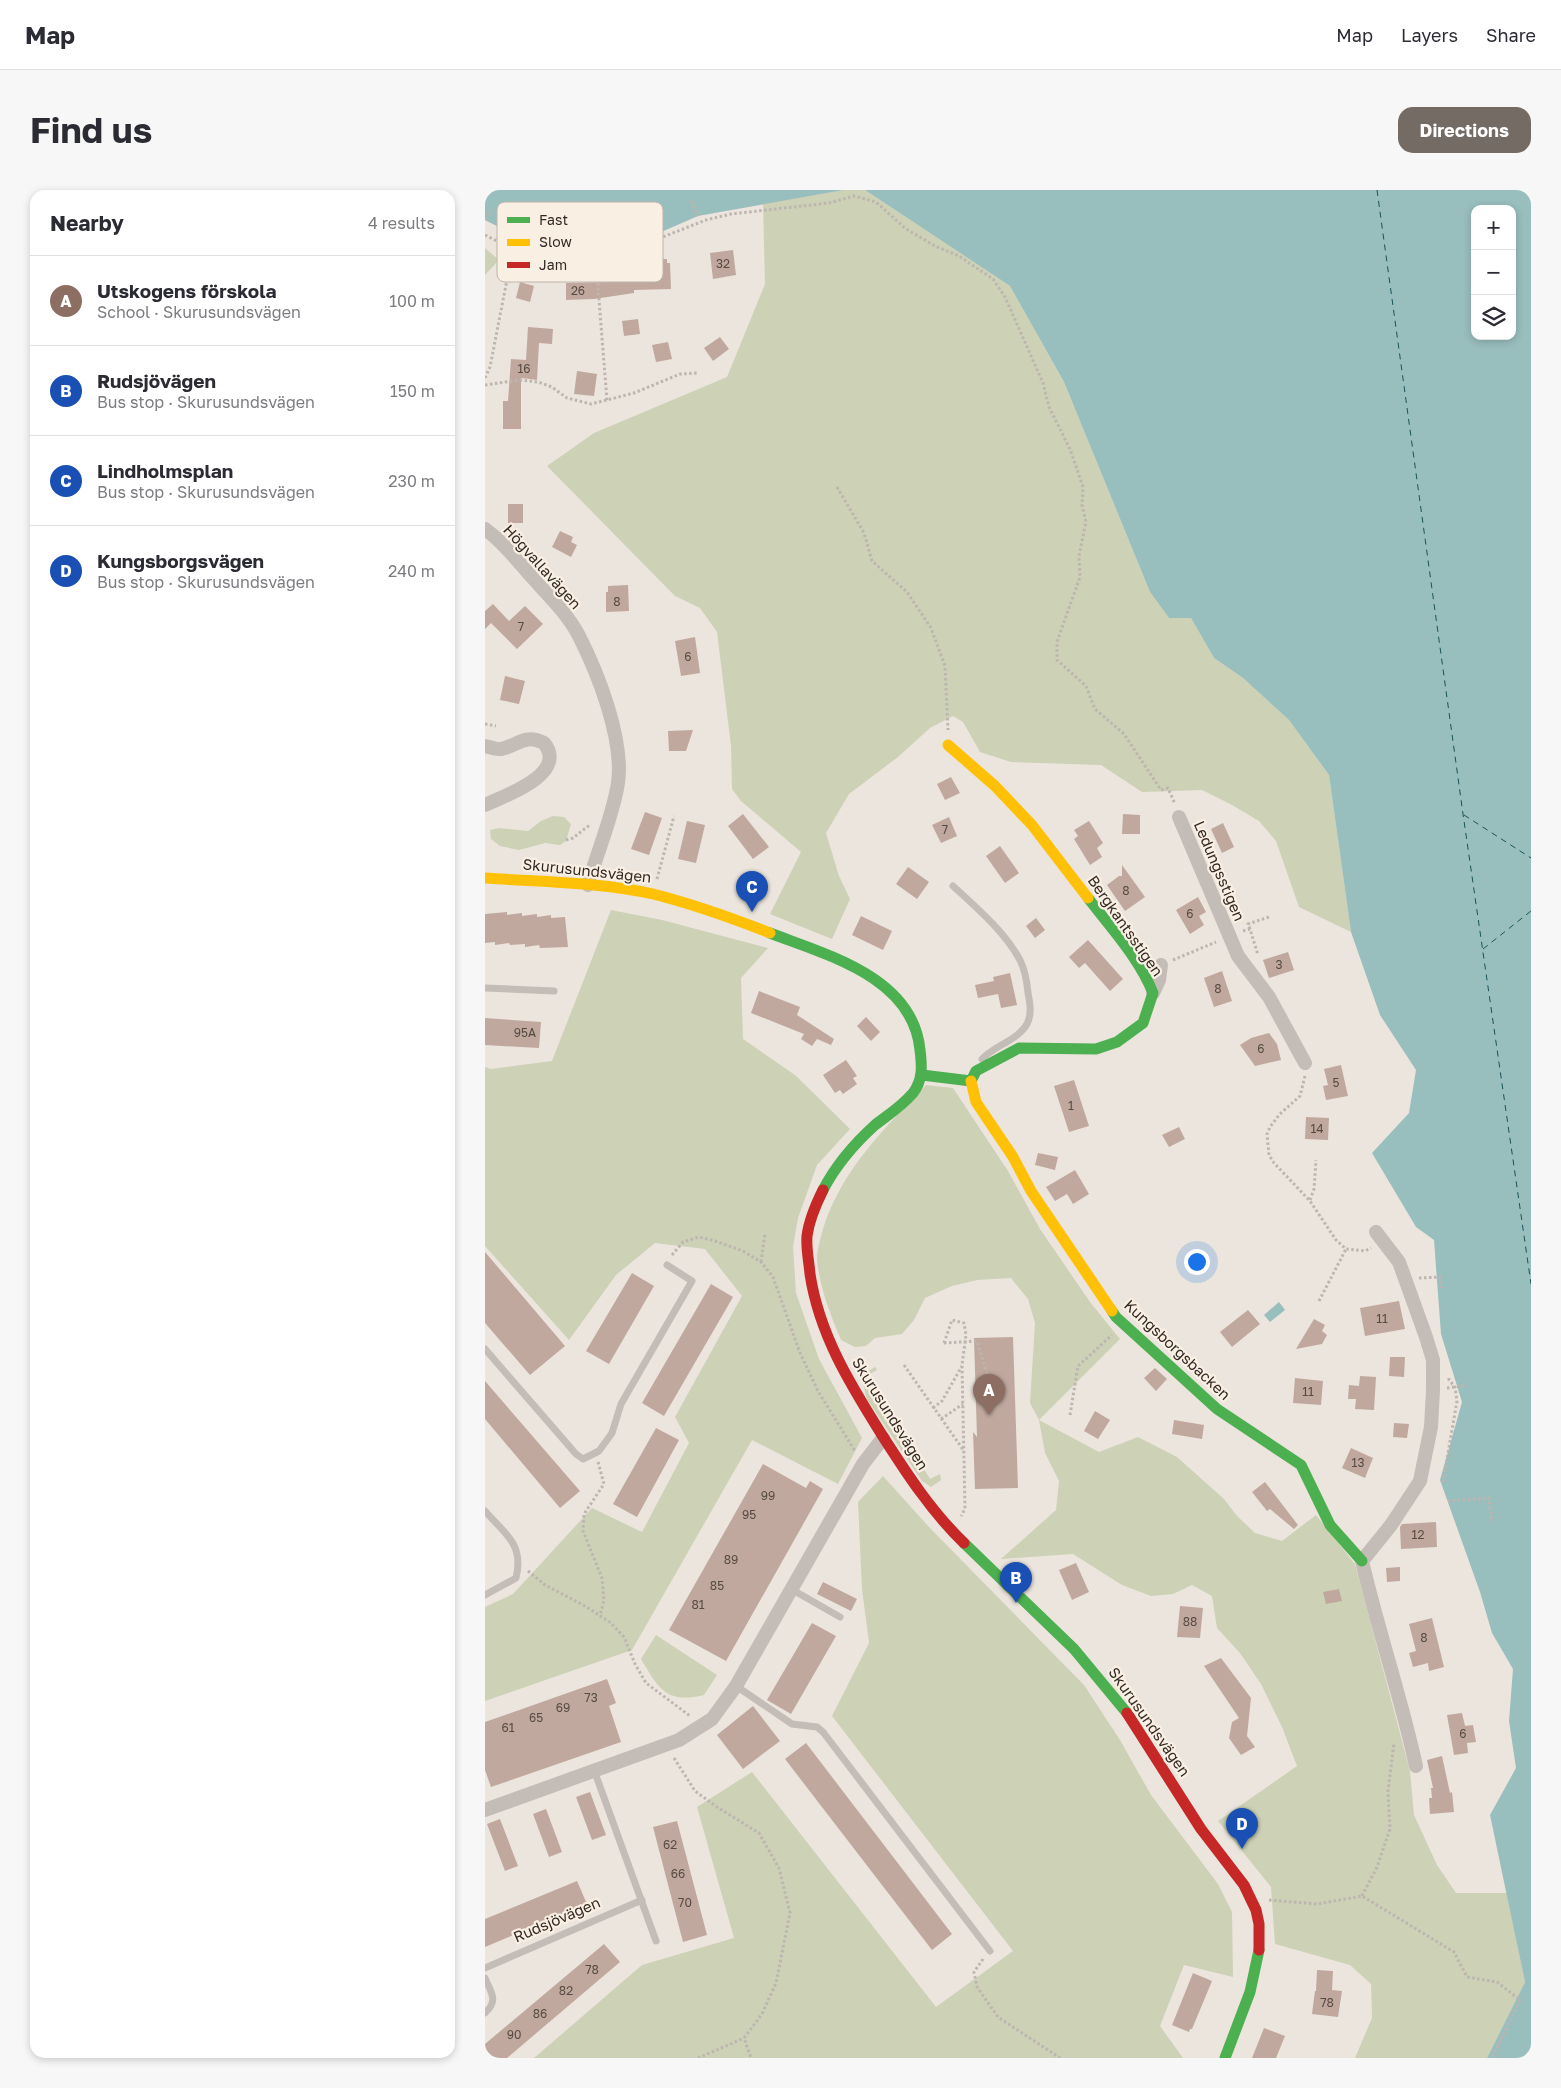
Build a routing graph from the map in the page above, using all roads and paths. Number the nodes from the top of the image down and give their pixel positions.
1 (691, 201) dead end
2 (491, 210) dead end
3 (698, 216) dead end
4 (485, 220) edge
5 (485, 235) edge
6 (663, 237) edge
7 (497, 241) edge
8 (507, 282) edge
9 (598, 282) edge
10 (698, 373) dead end
11 (485, 378) edge
12 (485, 385) edge
13 (607, 401) junction
14 (837, 487) dead end
15 (485, 529) edge
16 (485, 724) edge
17 (496, 726) dead end
18 (948, 745) joint
19 (485, 746) edge
20 (485, 804) edge
21 (674, 816) dead end
22 (1179, 818) joint
23 (597, 820) dead end
24 (566, 840) dead end
25 (485, 878) edge
26 (588, 885) junction
27 (953, 886) dead end
28 (652, 894) junction
29 (1269, 917) dead end
30 (1250, 929) dead end
31 (1229, 936) junction
32 (1161, 965) joint
33 (485, 988) edge
34 (554, 992) dead end
35 (1153, 993) junction
36 (1305, 1063) joint
37 (922, 1075) junction
38 (973, 1076) junction
39 (1315, 1160) dead end
40 (1309, 1201) junction
41 (765, 1234) dead end
42 (1380, 1238) joint
43 (1346, 1249) junction
44 (761, 1262) junction
45 (667, 1265) joint
46 (1432, 1277) dead end
47 (1442, 1290) dead end
48 (1319, 1301) dead end
49 (1124, 1325) junction
50 (485, 1350) edge
51 (904, 1365) dead end
52 (962, 1365) junction
53 (1449, 1373) dead end
54 (1468, 1385) dead end
55 (991, 1386) dead end
56 (1455, 1387) junction
57 (1447, 1388) dead end
58 (963, 1404) junction
59 (933, 1408) junction
60 (1070, 1414) dead end
61 (941, 1419) junction
62 (883, 1438) junction
63 (964, 1452) junction
64 (595, 1453) junction
65 (858, 1456) dead end
66 (1443, 1482) dead end
67 (1448, 1501) dead end
68 (485, 1511) edge
69 (958, 1522) dead end
70 (1492, 1523) dead end
71 (1362, 1561) junction
72 (519, 1565) junction
73 (791, 1588) junction
74 (485, 1595) edge
75 (600, 1616) junction
76 (840, 1617) dead end
77 (736, 1686) junction
78 (695, 1720) dead end
79 (1395, 1738) dead end
80 (671, 1753) dead end
81 (1416, 1766) dead end
82 (594, 1770) junction
83 (485, 1810) edge
84 (1362, 1896) junction
85 (1265, 1899) dead end
86 (641, 1900) junction
87 (656, 1941) dead end
88 (990, 1951) joint
89 (485, 1968) edge
90 (485, 1978) edge
91 (485, 2013) edge
92 (745, 2038) junction
93 (698, 2058) edge
94 (751, 2058) edge
95 (1060, 2058) edge
96 (1225, 2058) edge
97 (1492, 2058) edge

1 - 3 path
2 - 4 path
5 - 7 path
6 - 22 path
8 - 11 path
9 - 13 path
10 - 13 path
12 - 13 path
14 - 18 path
15 - 26 street, Högvallavägen
16 - 17 path
18 - 35 street, Bergkantsstigen
19 - 20 street
21 - 28 path
22 - 31 street, Ledungsstigen
23 - 24 path
25 - 26 street, Skurusundsvägen
26 - 28 street, Skurusundsvägen
27 - 38 lane
28 - 37 street, Skurusundsvägen
29 - 30 path
31 - 32 path, Ledungsstigen
31 - 36 street, Ledungsstigen
32 - 35 street
33 - 34 lane
35 - 38 street, Bergkantsstigen
36 - 40 path
37 - 38 street
37 - 62 street, Skurusundsvägen
38 - 49 street, Kungsborgsbacken
39 - 40 path
40 - 43 path
41 - 44 path
42 - 43 path
42 - 71 street
43 - 48 path
44 - 45 path
44 - 65 path
45 - 64 lane
46 - 47 path
49 - 60 path
49 - 71 street, Kungsborgsbacken
50 - 64 lane
51 - 59 path
52 - 55 path, bridge
52 - 58 path
52 - 59 path
53 - 56 path
54 - 56 path
56 - 57 path
56 - 66 path
58 - 61 path
58 - 63 path
59 - 61 path
61 - 63 path
62 - 73 street
62 - 96 street, Skurusundsvägen
63 - 69 path
64 - 75 path
67 - 70 path
68 - 72 lane
71 - 81 street
72 - 74 lane
72 - 75 path
73 - 76 lane
73 - 77 street
75 - 78 path
77 - 82 street
77 - 88 lane
79 - 84 path
80 - 92 path
82 - 83 street
82 - 86 lane
84 - 85 path
84 - 97 path
86 - 87 lane
86 - 89 lane, Rudsjövägen
88 - 95 path
90 - 91 lane
92 - 93 path
92 - 94 path

